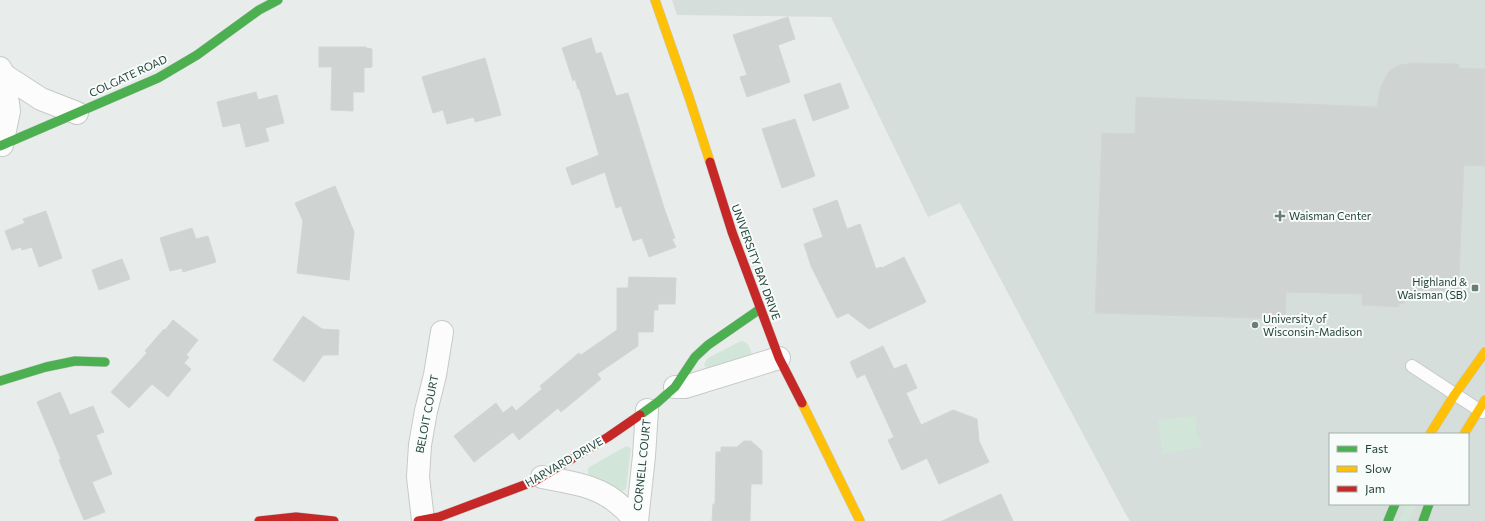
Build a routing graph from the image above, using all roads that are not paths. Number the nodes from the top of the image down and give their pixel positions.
1 (278, 0) edge
2 (655, 0) edge
3 (2, 72) edge
4 (77, 113) junction
5 (1, 146) edge
6 (760, 309) junction
7 (442, 332) dead end
8 (1485, 352) edge
9 (779, 358) junction
10 (105, 362) dead end
11 (1412, 366) dead end
12 (0, 381) edge
13 (675, 387) junction
14 (1455, 394) junction
15 (1483, 408) edge
16 (647, 410) junction
17 (1431, 433) edge
18 (1465, 433) edge
19 (542, 477) junction
20 (1395, 505) edge
21 (1429, 505) edge
22 (259, 521) edge
23 (334, 521) edge
24 (421, 521) edge
25 (633, 521) edge
26 (637, 521) edge
27 (860, 521) edge
28 (1388, 521) edge
29 (1423, 521) edge

1 - 4 street, COLGATE ROAD
2 - 6 street, UNIVERSITY BAY DRIVE
3 - 4 street
3 - 5 street
4 - 5 street, COLGATE ROAD
6 - 9 street, UNIVERSITY BAY DRIVE
6 - 13 street, HARVARD DRIVE
7 - 24 street, BELOIT COURT
8 - 14 street
9 - 13 street
9 - 27 street, UNIVERSITY BAY DRIVE
10 - 12 street
11 - 14 lane
13 - 16 street, HARVARD DRIVE
14 - 15 lane
14 - 17 street
15 - 18 street
16 - 19 street, HARVARD DRIVE
16 - 26 street, CORNELL COURT
19 - 24 street, HARVARD DRIVE
19 - 25 street, CORNELL COURT
20 - 28 street
21 - 29 street
22 - 23 street

